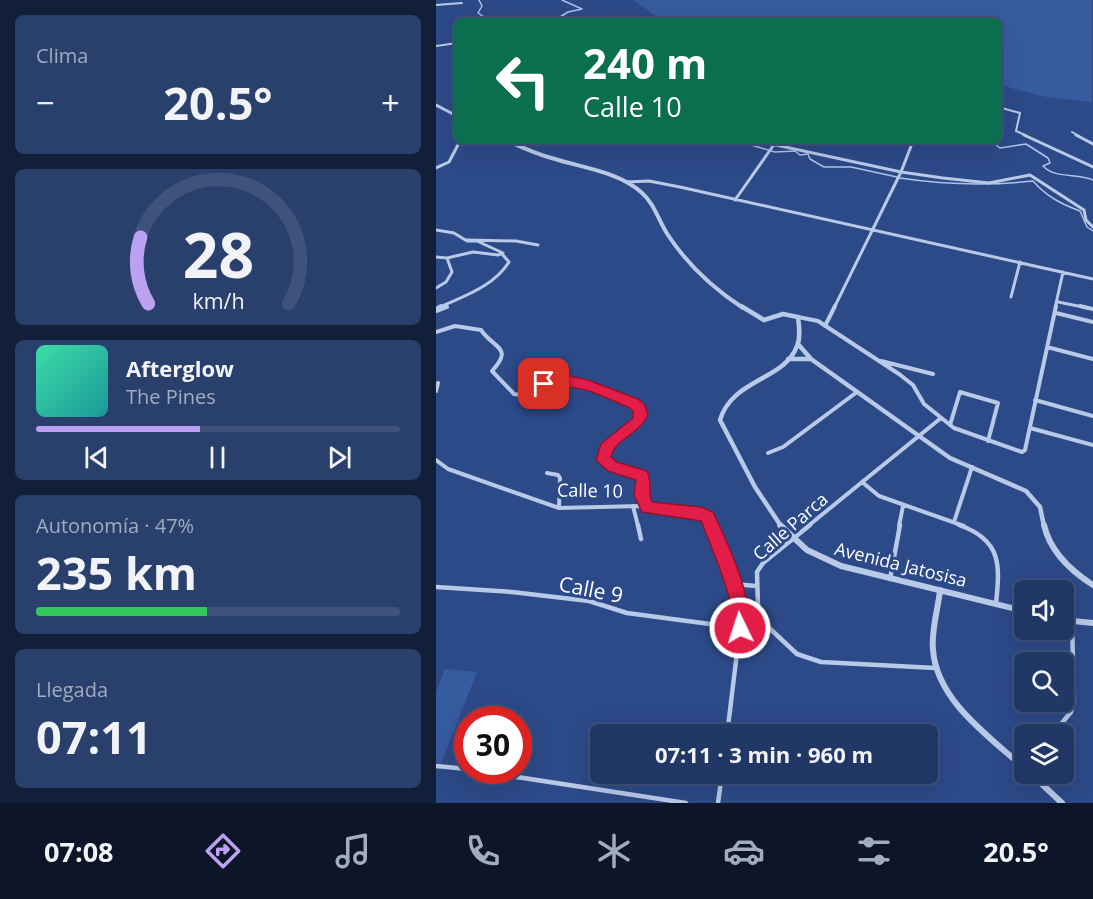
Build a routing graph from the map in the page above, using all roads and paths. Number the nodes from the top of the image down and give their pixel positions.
1 (462, 3) dead end
2 (436, 5) edge
3 (454, 43) edge
4 (436, 46) edge
5 (436, 105) edge
6 (1002, 108) edge
7 (454, 114) edge
8 (1072, 132) dead end
9 (458, 144) edge
10 (516, 144) edge
11 (767, 144) edge
12 (912, 144) edge
13 (1093, 144) edge
14 (773, 146) junction
15 (1093, 167) edge
16 (436, 168) edge
17 (901, 172) junction
18 (623, 182) junction
19 (736, 200) junction
20 (1093, 227) edge
21 (436, 230) edge
22 (873, 230) junction
23 (460, 231) dead end
24 (465, 239) junction
25 (538, 244) dead end
26 (502, 254) junction
27 (436, 257) edge
28 (447, 258) junction
29 (1020, 262) junction
30 (1063, 272) junction
31 (1093, 279) edge
32 (436, 288) edge
33 (1011, 297) dead end
34 (1058, 302) junction
35 (447, 307) dead end
36 (1093, 309) edge
37 (436, 310) edge
38 (1056, 312) junction
39 (798, 317) junction
40 (1093, 322) edge
41 (825, 326) junction
42 (436, 332) edge
43 (798, 344) junction
44 (1047, 347) junction
45 (811, 359) junction
46 (1093, 359) edge
47 (786, 360) junction
48 (878, 361) junction
49 (933, 375) dead end
50 (438, 383) dead end
51 (436, 392) edge
52 (857, 392) junction
53 (1035, 400) junction
54 (1093, 416) edge
55 (941, 418) junction
56 (950, 425) junction
57 (1030, 428) junction
58 (918, 436) junction
59 (988, 441) junction
60 (1093, 445) edge
61 (768, 453) dead end
62 (436, 460) edge
63 (972, 467) junction
64 (547, 473) dead end
65 (862, 482) junction
66 (633, 506) junction
67 (903, 506) junction
68 (559, 508) junction
69 (647, 508) junction
70 (954, 522) junction
71 (641, 539) dead end
72 (791, 540) junction
73 (889, 579) junction
74 (734, 584) junction
75 (1093, 585) edge
76 (756, 586) junction
77 (436, 587) edge
78 (940, 590) junction
79 (996, 604) junction
80 (1014, 608) edge
81 (1074, 622) edge
82 (1093, 623) edge
83 (740, 628) junction
84 (1072, 640) edge
85 (936, 668) junction
86 (728, 724) edge
87 (1061, 724) edge
88 (1014, 758) edge
89 (436, 766) edge
90 (454, 768) edge
91 (532, 779) edge
92 (721, 784) edge
93 (1042, 784) edge
94 (686, 803) edge
95 (718, 803) edge
96 (1062, 803) edge

1 - 2 street
3 - 4 street
5 - 7 street
6 - 15 street
8 - 13 street
9 - 16 street
10 - 18 street
11 - 14 street
12 - 17 street
14 - 17 street
14 - 19 street
17 - 20 street
17 - 22 street
18 - 19 street
18 - 39 street
19 - 22 street
21 - 24 street
22 - 29 street
22 - 41 street
23 - 24 street
24 - 25 street
24 - 26 street
26 - 28 street
26 - 37 street
27 - 28 street
28 - 32 street
29 - 30 street
29 - 33 street
30 - 31 street
30 - 34 street
34 - 36 street
34 - 38 street
35 - 37 street
38 - 40 street
38 - 44 street
39 - 41 street
39 - 43 street
41 - 48 street
42 - 69 street
43 - 45 street
43 - 47 street, Avenida Jatosisa
44 - 46 street
44 - 53 street
45 - 47 street
45 - 52 street
47 - 72 street, Avenida Jatosisa
48 - 49 street
48 - 55 street
50 - 51 street
52 - 58 street
52 - 61 street
53 - 54 street
53 - 57 street
55 - 56 street
55 - 58 street, Calle Parca
56 - 59 street
56 - 59 street
57 - 59 street
57 - 60 street
58 - 63 street
58 - 65 street, Calle Parca
62 - 68 street, Calle 10
63 - 70 street
63 - 75 street
64 - 68 street
65 - 67 street
65 - 72 street, Calle Parca
66 - 68 street, Calle 10
66 - 69 street, Calle 10
66 - 71 street
67 - 70 street
67 - 73 street
69 - 74 street, Calle 10
70 - 79 street
72 - 73 street, Avenida Jatosisa
72 - 76 street, Calle Parca
73 - 78 street, Avenida Jatosisa
74 - 76 street
74 - 83 street, Calle 10
76 - 85 street, Calle Parca
77 - 83 street, Calle 9
78 - 79 street, Avenida Jatosisa
78 - 85 street
79 - 80 street, Avenida Jatosisa
81 - 82 street
83 - 86 street, Calle 10
84 - 87 street
85 - 88 street
89 - 90 street
91 - 94 street
92 - 95 street
93 - 96 street

